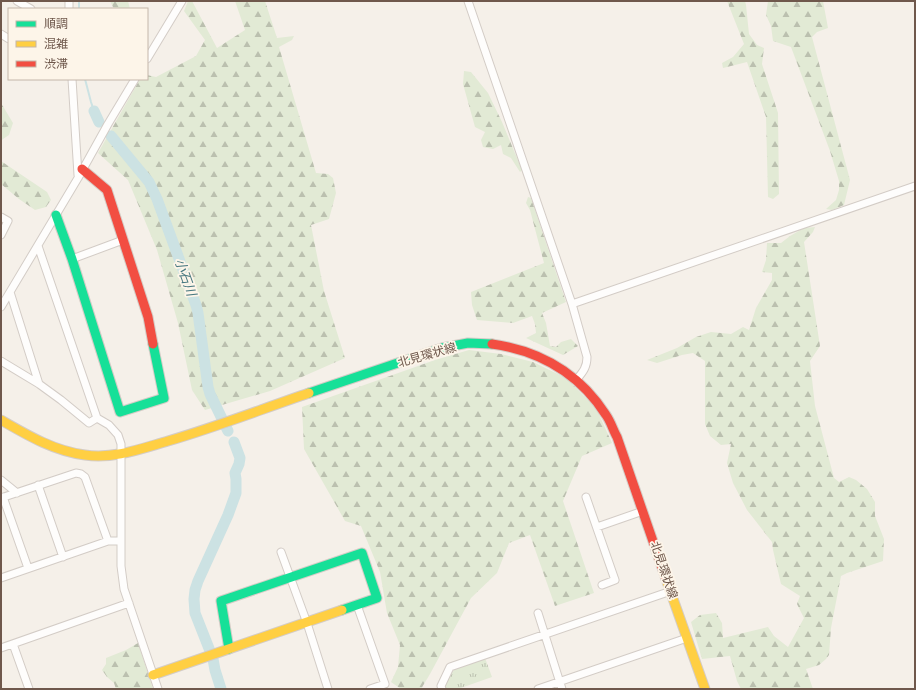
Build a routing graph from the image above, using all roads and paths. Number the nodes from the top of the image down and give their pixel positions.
1 (17, 1) edge
2 (182, 1) edge
3 (468, 1) edge
4 (29, 8) edge
5 (148, 57) edge
6 (72, 80) edge
7 (134, 80) edge
8 (80, 174) junction
9 (915, 186) edge
10 (56, 215) junction
11 (1, 217) edge
12 (1, 235) edge
13 (123, 240) junction
14 (38, 246) junction
15 (72, 260) junction
16 (10, 292) junction
17 (572, 304) junction
18 (1, 307) edge
19 (1, 361) edge
20 (577, 379) junction
21 (39, 384) junction
22 (97, 418) junction
23 (1, 420) edge
24 (120, 454) junction
25 (1, 480) edge
26 (38, 485) junction
27 (17, 493) junction
28 (586, 497) dead end
29 (2, 498) edge
30 (643, 511) junction
31 (597, 527) junction
32 (108, 541) junction
33 (121, 541) junction
34 (281, 552) dead end
35 (63, 556) junction
36 (28, 568) junction
37 (1, 578) edge
38 (290, 578) junction
39 (602, 585) dead end
40 (671, 591) junction
41 (129, 603) junction
42 (357, 605) junction
43 (538, 614) dead end
44 (307, 623) junction
45 (544, 634) junction
46 (688, 638) junction
47 (13, 644) junction
48 (1, 648) edge
49 (229, 649) junction
50 (153, 675) junction
51 (561, 685) edge
52 (29, 689) edge
53 (158, 689) edge
54 (328, 689) edge
55 (370, 689) edge
56 (442, 689) edge
57 (538, 689) edge
58 (705, 689) edge

1 - 4 street
2 - 5 street
3 - 17 street
6 - 8 street
7 - 8 street
8 - 10 street
8 - 13 street
9 - 17 street
10 - 14 street
10 - 15 street
11 - 12 street
13 - 15 street
13 - 15 street
14 - 16 street
14 - 22 street
16 - 18 street
16 - 21 street
17 - 20 street
19 - 21 street
20 - 24 street, 北見環状線
20 - 30 street, 北見環状線
21 - 22 street
22 - 24 street
23 - 24 street, 北見環状線
24 - 33 street
25 - 27 street
26 - 27 street
26 - 32 street
26 - 35 street
27 - 29 street
28 - 31 street
29 - 36 street
30 - 31 street
30 - 40 street, 北見環状線
31 - 39 street
32 - 33 street
32 - 35 street
33 - 41 street
34 - 38 street
35 - 36 street
36 - 37 street
38 - 42 street
38 - 44 street
38 - 49 street
40 - 45 street
40 - 46 street, 北見環状線
41 - 47 street
41 - 50 street
42 - 44 street
42 - 55 street
43 - 45 street
44 - 49 street
44 - 54 street
45 - 51 street
45 - 56 street
46 - 51 street
46 - 58 street, 北見環状線
47 - 48 street
47 - 52 street
49 - 50 street
50 - 53 street
51 - 57 street

